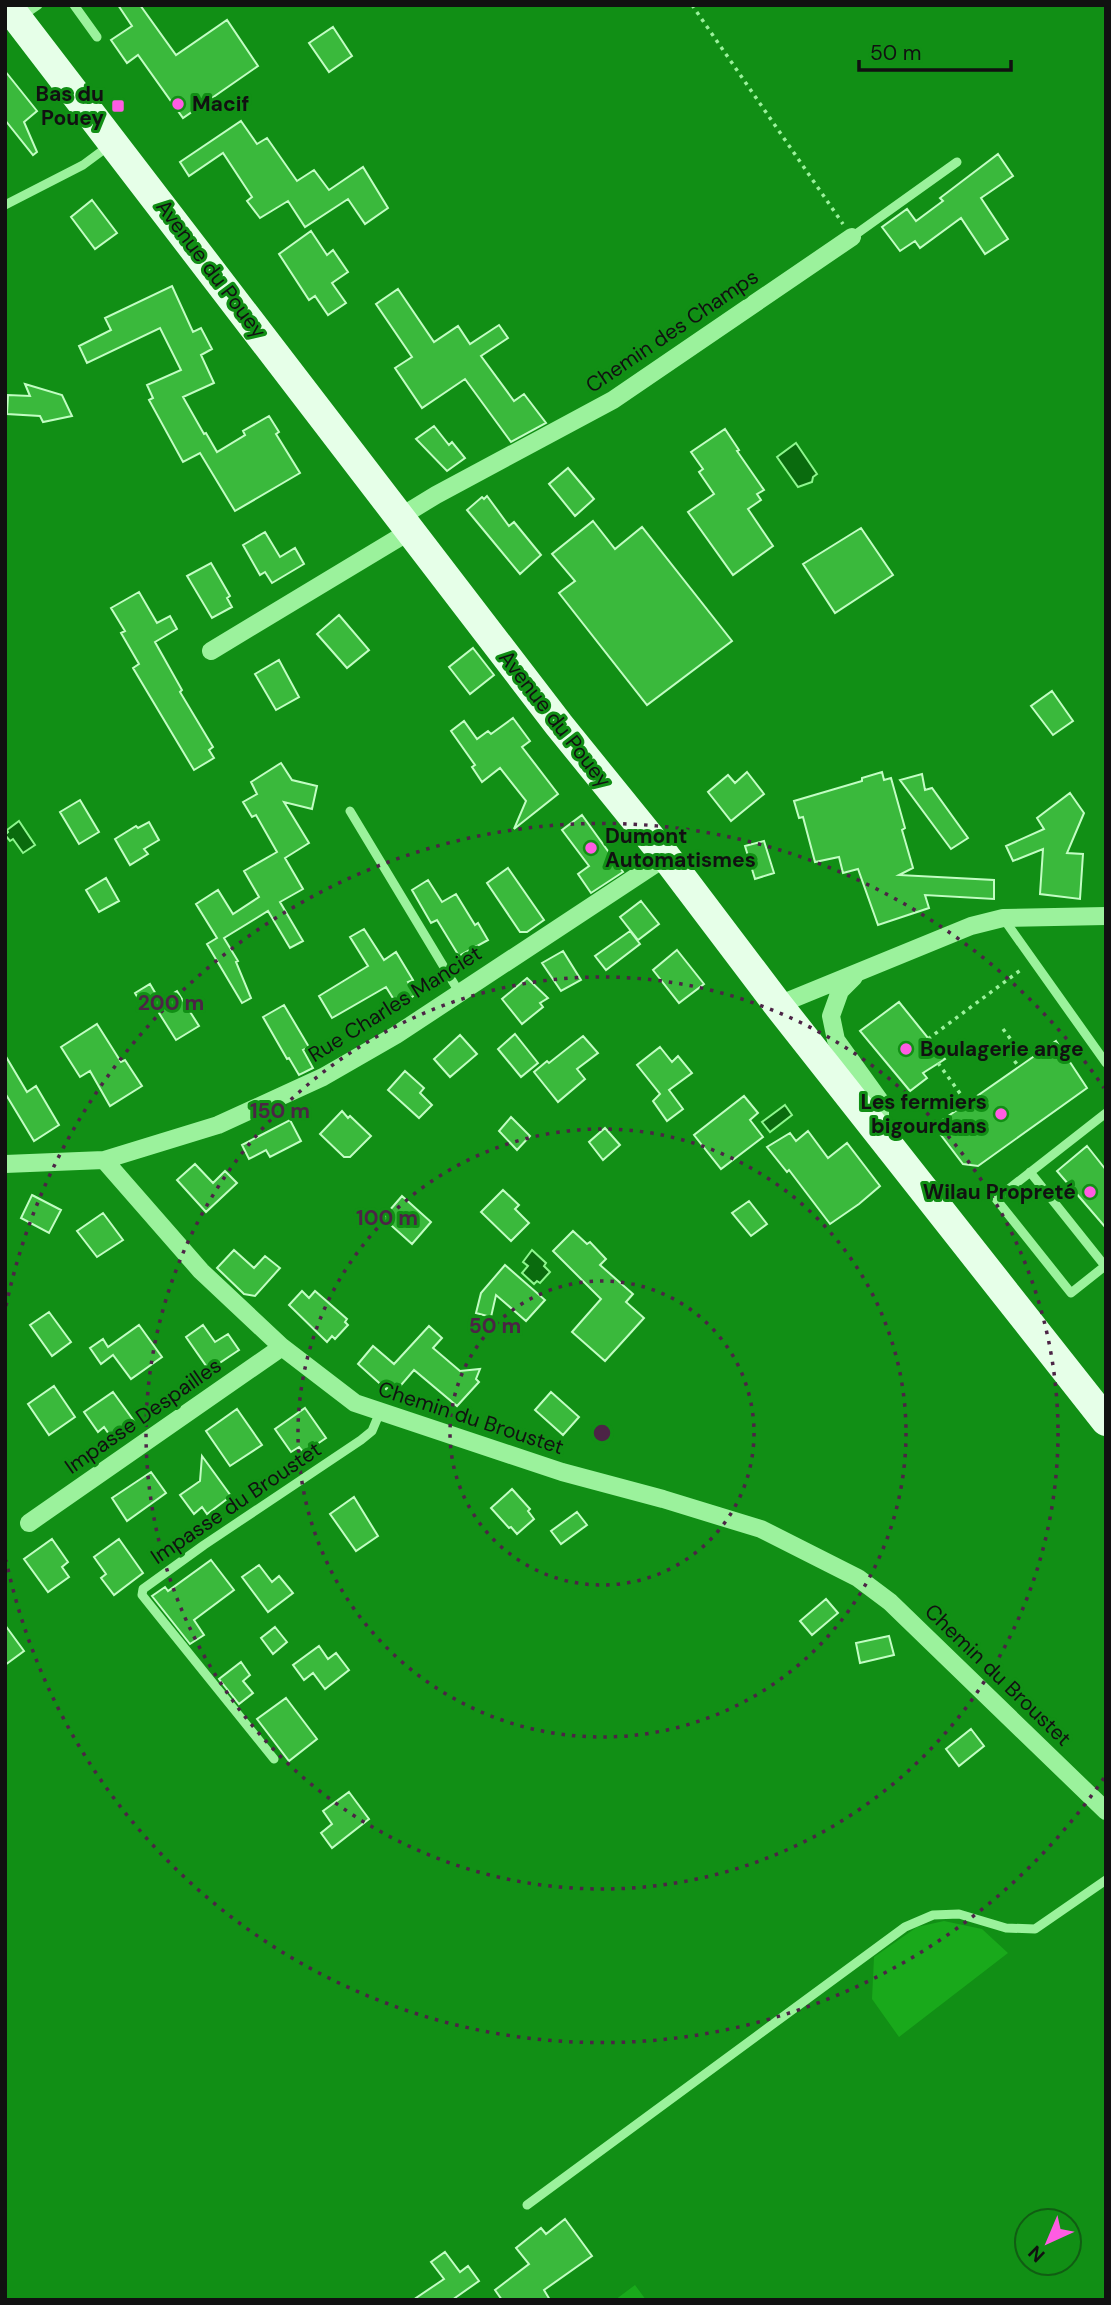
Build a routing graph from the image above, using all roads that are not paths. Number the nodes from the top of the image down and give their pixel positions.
1 (74, 5) edge
2 (21, 10) edge
3 (97, 37) dead end
4 (114, 142) junction
5 (957, 162) dead end
6 (5, 205) edge
7 (852, 237) joint
8 (405, 524) junction
9 (211, 652) dead end
10 (349, 811) dead end
11 (666, 857) junction
12 (1106, 916) edge
13 (1003, 918) junction
14 (860, 972) junction
15 (459, 992) junction
16 (778, 1005) junction
17 (1106, 1063) edge
18 (1106, 1113) edge
19 (880, 1133) junction
20 (104, 1160) junction
21 (5, 1164) edge
22 (1030, 1172) junction
23 (282, 1347) junction
24 (380, 1412) junction
25 (1106, 1421) edge
26 (29, 1523) dead end
27 (274, 1759) dead end
28 (1106, 1811) edge
29 (1106, 1880) edge
30 (527, 2205) dead end

1 - 3 lane
2 - 4 main road, Avenue du Pouey
4 - 6 lane
4 - 8 main road, Avenue du Pouey
5 - 7 lane, Chemin des Champs
7 - 8 street, Chemin des Champs
8 - 9 street, Chemin des Champs
8 - 11 main road, Avenue du Pouey
10 - 15 lane
11 - 15 street, Rue Charles Manciet
11 - 16 main road, Avenue du Pouey
12 - 13 street
13 - 14 street
13 - 17 lane
14 - 16 street
14 - 19 street
15 - 20 street, Rue Charles Manciet
16 - 19 main road, Avenue du Pouey
18 - 22 lane
19 - 25 main road, Avenue du Pouey
20 - 21 street, Rue Charles Manciet
20 - 23 street, Chemin du Broustet
22 - 22 lane
23 - 24 street, Chemin du Broustet
23 - 26 street, Impasse Despailles
24 - 27 lane, Impasse du Broustet
24 - 28 street, Chemin du Broustet
29 - 30 lane

